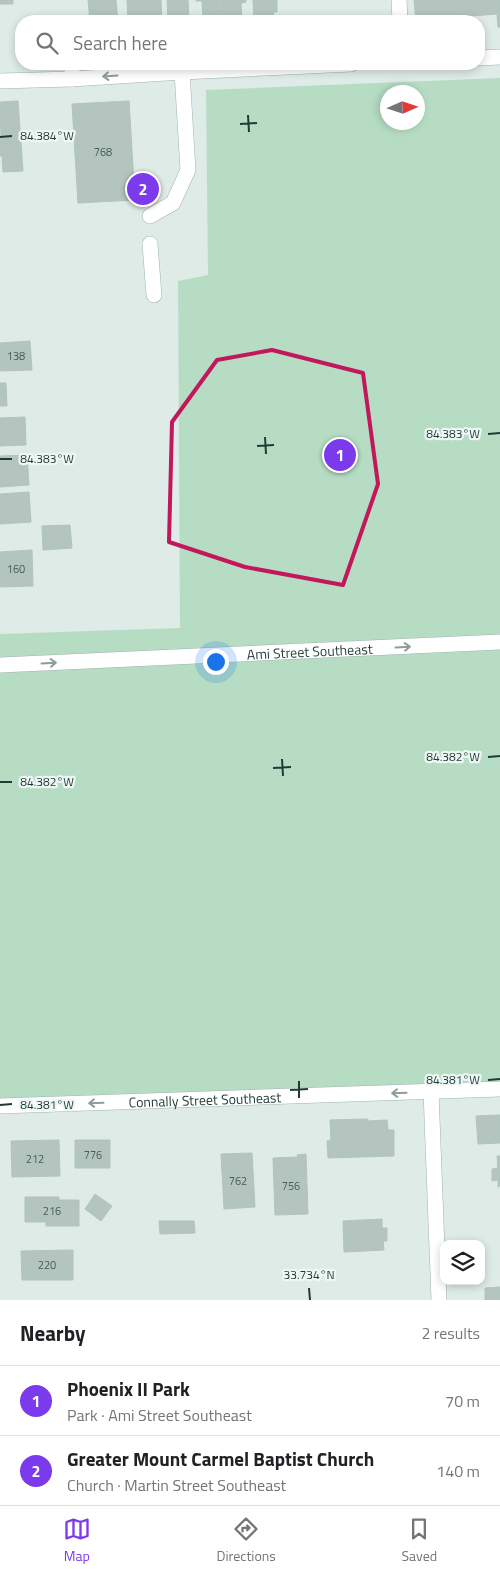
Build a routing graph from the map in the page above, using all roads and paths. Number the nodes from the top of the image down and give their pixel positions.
1 (399, 0) edge
2 (400, 15) edge
3 (500, 57) edge
4 (485, 58) edge
5 (224, 70) edge
6 (72, 71) edge
7 (182, 72) junction
8 (0, 81) edge
9 (150, 216) dead end
10 (150, 244) dead end
11 (154, 295) dead end
12 (500, 642) edge
13 (0, 665) edge
14 (500, 1089) edge
15 (431, 1092) junction
16 (0, 1106) edge
17 (439, 1300) edge

1 - 2 street
3 - 4 street
5 - 7 street
7 -> 6 street
6 - 8 street
7 - 9 street
10 - 11 street
13 -> 12 street, Ami Street Southeast
14 - 15 street, Connally Street Southeast
15 -> 16 street, Connally Street Southeast
15 - 17 street

